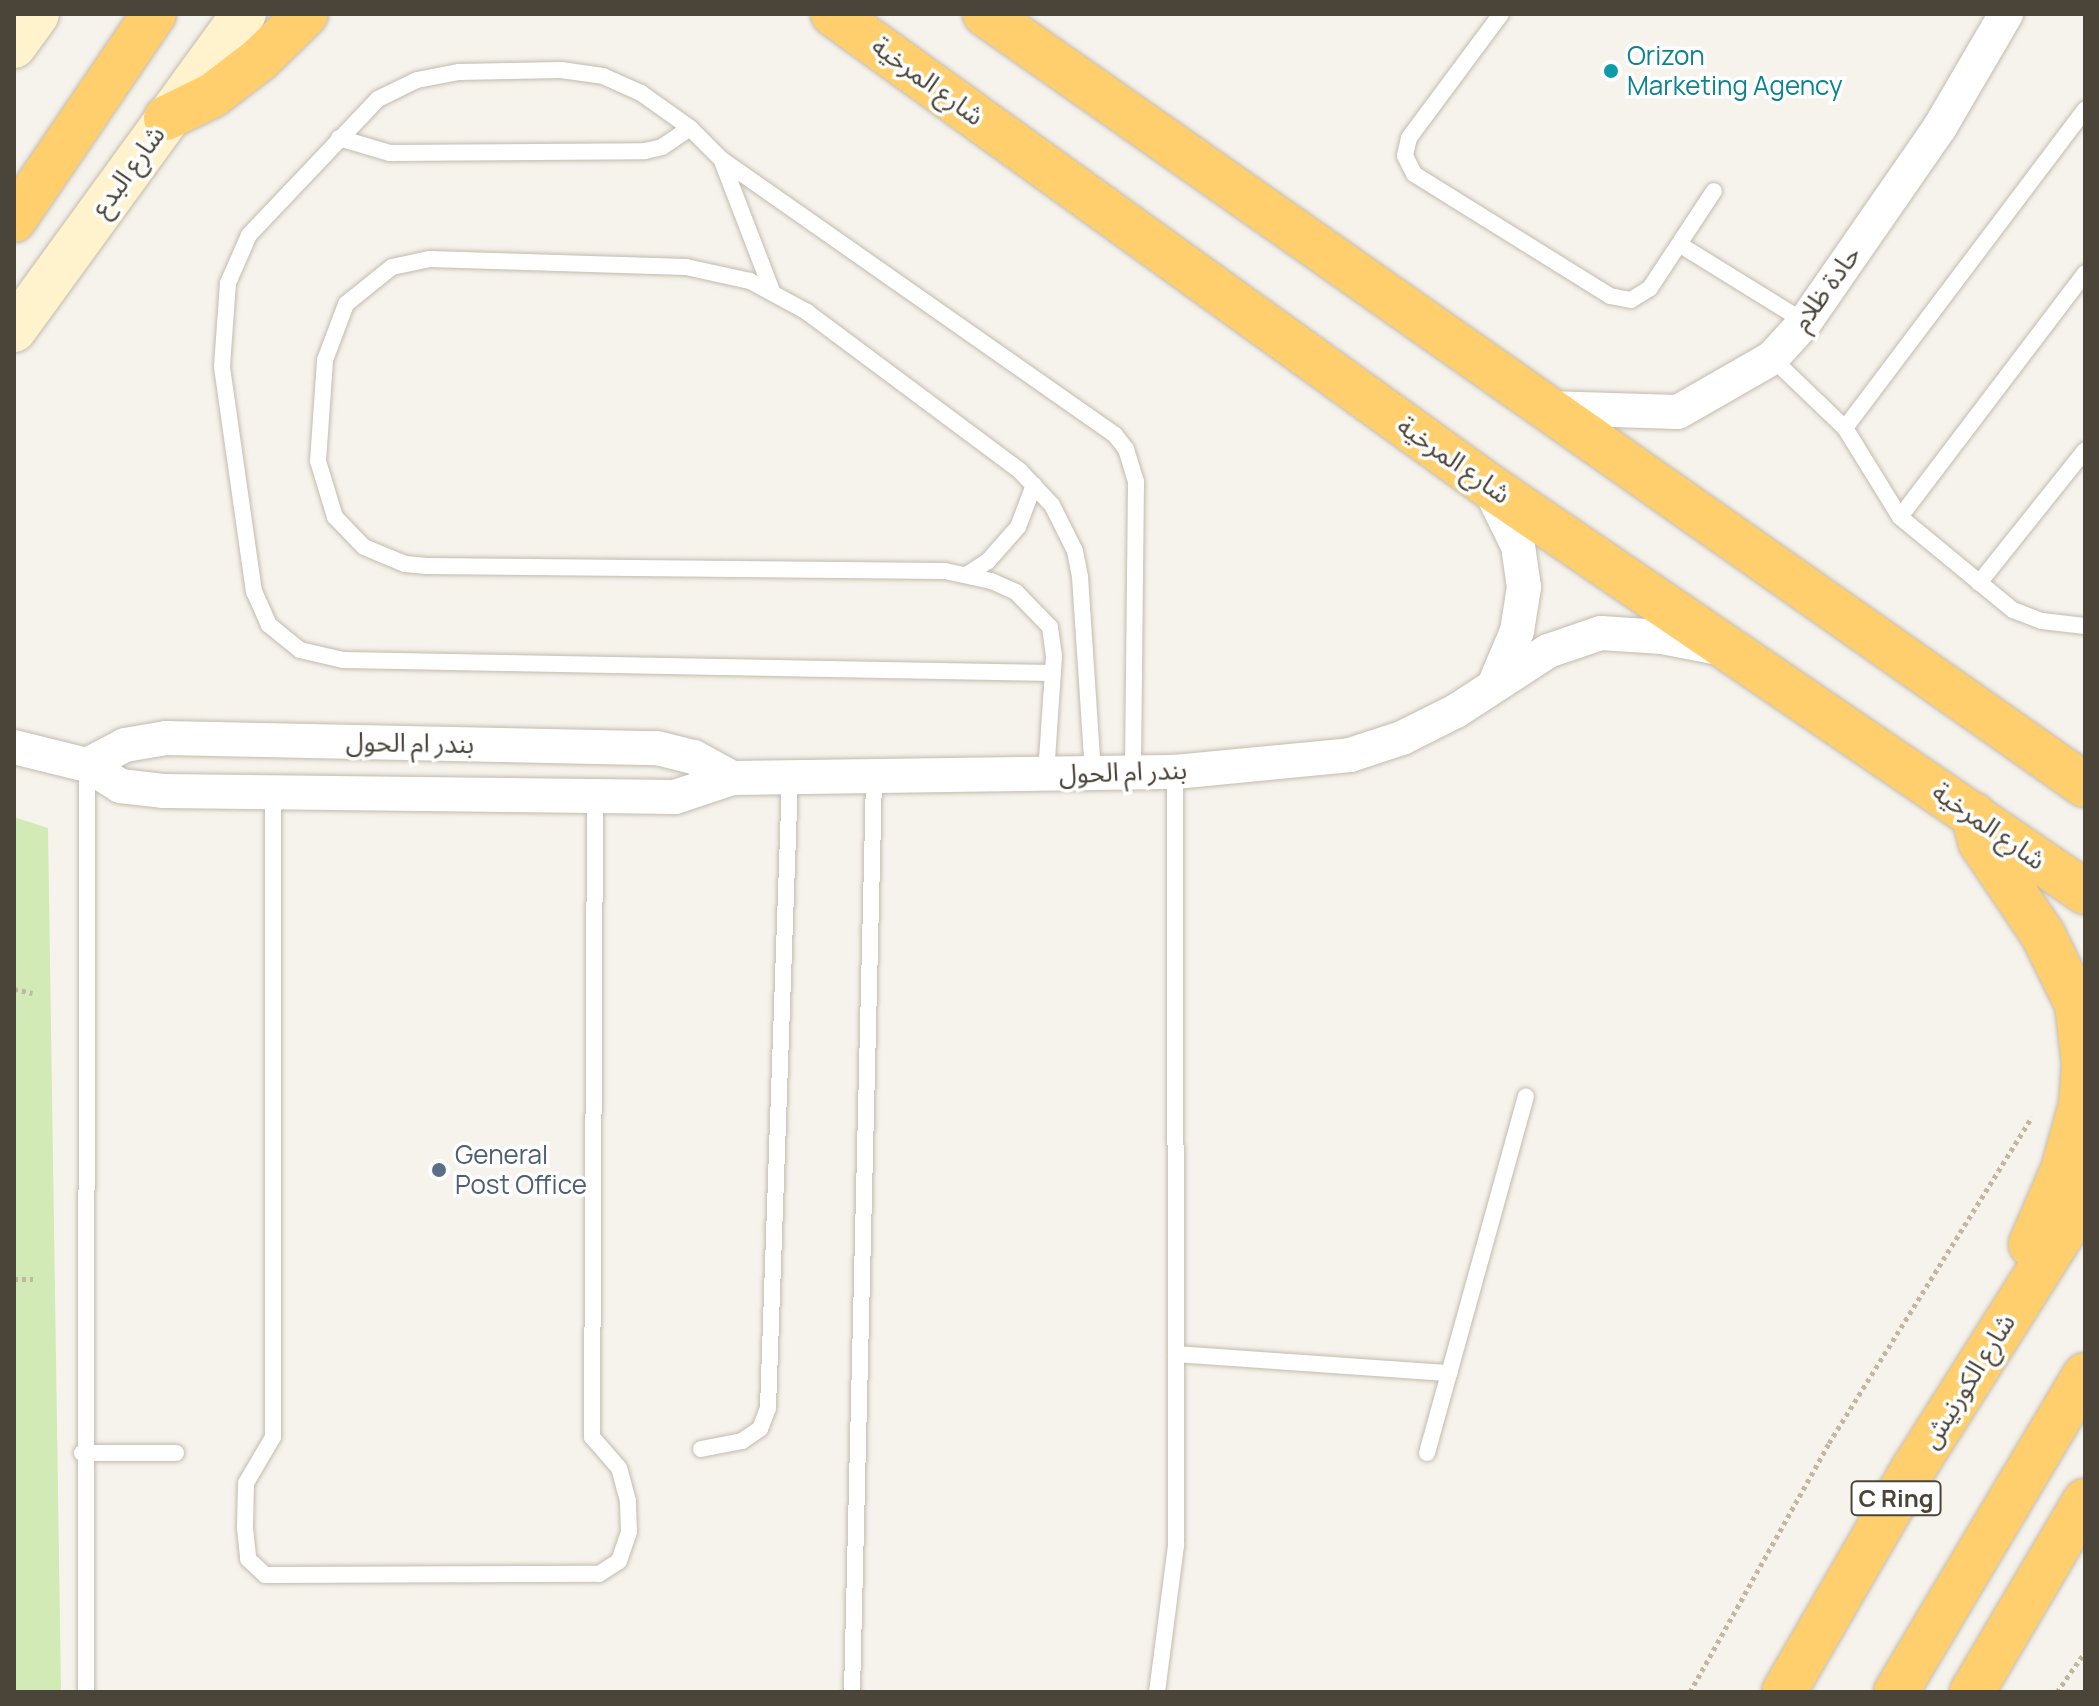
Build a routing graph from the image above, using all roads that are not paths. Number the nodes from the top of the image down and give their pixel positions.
1 (37, 14) edge
2 (154, 14) edge
3 (244, 14) edge
4 (306, 14) edge
5 (833, 14) edge
6 (985, 14) edge
7 (1501, 14) edge
8 (2006, 14) edge
9 (14, 46) edge
10 (2085, 109) edge
11 (166, 118) junction
12 (690, 128) junction
13 (339, 138) junction
14 (721, 159) junction
15 (1714, 191) dead end
16 (14, 220) edge
17 (1682, 246) junction
18 (2085, 273) edge
19 (772, 291) junction
20 (1805, 322) junction
21 (14, 330) edge
22 (1772, 358) junction
23 (1547, 408) junction
24 (1845, 428) junction
25 (2085, 450) edge
26 (1034, 485) junction
27 (1489, 486) junction
28 (1900, 517) junction
29 (968, 574) junction
30 (1979, 583) junction
31 (2084, 625) edge
32 (1735, 652) junction
33 (1052, 673) junction
34 (1495, 683) junction
35 (14, 747) edge
36 (87, 765) junction
37 (1133, 772) junction
38 (1175, 772) junction
39 (2075, 773) edge
40 (1046, 774) junction
41 (1093, 774) junction
42 (732, 778) junction
43 (790, 778) junction
44 (874, 778) junction
45 (273, 793) junction
46 (595, 797) junction
47 (1973, 814) junction
48 (2085, 892) edge
49 (1526, 1097) dead end
50 (2085, 1198) edge
51 (2013, 1308) junction
52 (1176, 1354) junction
53 (1449, 1373) junction
54 (2085, 1375) edge
55 (701, 1449) dead end
56 (82, 1453) junction
57 (176, 1453) dead end
58 (1427, 1453) dead end
59 (2085, 1501) edge
60 (86, 1692) edge
61 (852, 1692) edge
62 (1157, 1692) edge
63 (1784, 1692) edge
64 (1896, 1692) edge
65 (1972, 1692) edge

1 - 9 main road
2 - 16 highway
3 - 11 main road, شارع البدع
4 - 11 highway
5 - 27 highway, شارع المرخية
6 - 23 highway
7 - 17 lane
8 - 20 street, حادة ظلام
10 - 24 lane
11 - 21 main road, شارع البدع
12 - 13 lane
12 - 13 lane
12 - 14 lane
13 - 33 lane
14 - 19 lane
14 - 37 lane
15 - 17 lane
17 - 20 lane
18 - 28 lane
19 - 26 lane
19 - 29 lane
20 - 22 street, حادة ظلام
22 - 23 street, حادة ظلام
22 - 24 lane
23 - 39 highway
24 - 28 lane
25 - 30 lane
26 - 29 lane
26 - 41 lane
27 - 32 highway, شارع المرخية
27 - 34 street
28 - 30 lane
29 - 33 lane
30 - 31 lane
32 - 34 street, بندر ام الحول
32 - 47 highway, شارع المرخية
33 - 40 lane
34 - 38 street, بندر ام الحول
35 - 36 street, بندر ام الحول
36 - 42 street, بندر ام الحول
36 - 45 street, بندر ام الحول
36 - 56 lane
37 - 38 street, بندر ام الحول
37 - 41 street, بندر ام الحول
38 - 52 lane
40 - 41 street, بندر ام الحول
40 - 44 street, بندر ام الحول
42 - 43 street, بندر ام الحول
42 - 46 street, بندر ام الحول
43 - 44 street, بندر ام الحول
43 - 55 lane
44 - 61 lane
45 - 46 street, بندر ام الحول
45 - 46 lane
47 - 48 highway, شارع المرخية
47 - 51 highway
49 - 53 lane
50 - 51 highway, شارع الكورنيش / C Ring
51 - 63 highway, شارع الكورنيش / C Ring
52 - 53 lane
52 - 62 lane
53 - 58 lane
54 - 64 highway
56 - 57 lane
56 - 60 lane
59 - 65 highway

